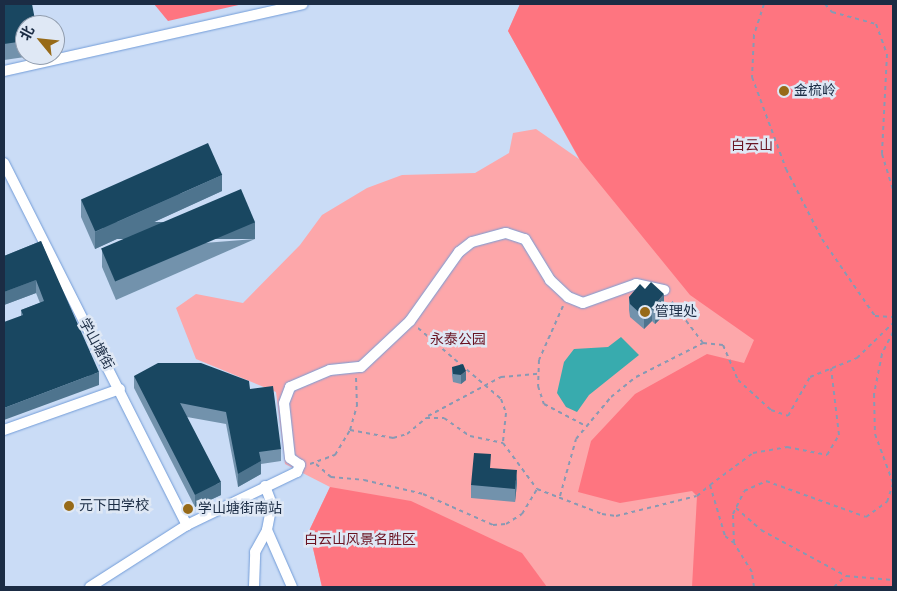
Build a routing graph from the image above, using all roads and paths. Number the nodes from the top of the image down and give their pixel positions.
1 (303, 4) edge
2 (764, 4) edge
3 (825, 4) edge
4 (4, 71) edge
5 (4, 163) edge
6 (893, 191) edge
7 (664, 290) joint
8 (568, 298) junction
9 (893, 317) edge
10 (410, 321) junction
11 (893, 323) edge
12 (893, 332) edge
13 (703, 343) junction
14 (362, 367) junction
15 (831, 368) junction
16 (538, 374) junction
17 (489, 385) junction
18 (120, 389) junction
19 (426, 418) junction
20 (586, 426) junction
21 (4, 430) edge
22 (350, 430) junction
23 (503, 442) junction
24 (316, 464) junction
25 (300, 465) junction
26 (893, 483) edge
27 (710, 484) junction
28 (266, 486) junction
29 (537, 489) junction
30 (560, 496) junction
31 (736, 508) junction
32 (187, 525) junction
33 (267, 530) junction
34 (734, 543) junction
35 (846, 576) junction
36 (893, 580) edge
37 (90, 587) edge
38 (254, 587) edge
39 (292, 587) edge
40 (754, 587) edge
41 (834, 587) edge

1 - 4 street
2 - 9 path
3 - 6 path
5 - 18 street, 学山塘街
7 - 8 street
7 - 13 path
8 - 10 street
8 - 16 path
10 - 14 street
10 - 17 path
11 - 15 path
12 - 26 path
13 - 15 path
13 - 20 path
14 - 22 path
14 - 25 street
15 - 27 path
16 - 17 path
16 - 20 path
17 - 19 path
17 - 23 path
18 - 21 street
18 - 32 street, 学山塘街
19 - 22 path
19 - 23 path
20 - 30 path
22 - 24 path
23 - 29 path
24 - 25 path
24 - 29 path
25 - 28 street
26 - 31 path
27 - 30 path
27 - 34 path
28 - 32 street
28 - 33 street
29 - 30 path
31 - 34 path
31 - 35 path
32 - 37 street
33 - 38 street
33 - 39 street
34 - 40 path
35 - 36 path
35 - 41 path

